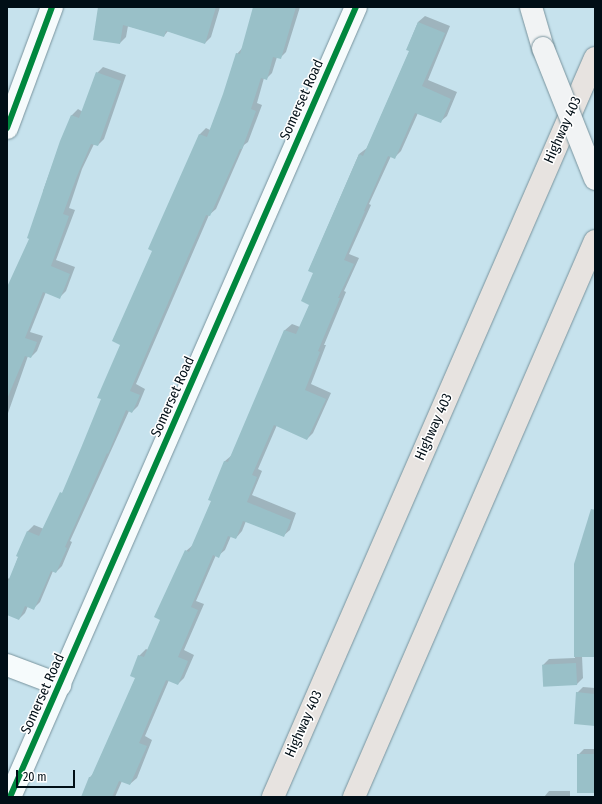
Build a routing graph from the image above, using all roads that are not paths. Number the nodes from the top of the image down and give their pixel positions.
1 (52, 7) edge
2 (356, 7) edge
3 (531, 7) edge
4 (595, 58) edge
5 (7, 128) edge
6 (595, 179) edge
7 (595, 241) edge
8 (7, 665) edge
9 (60, 685) junction
10 (10, 797) edge
11 (273, 797) edge
12 (354, 797) edge

1 - 5 street
2 - 9 street, Somerset Road
3 - 6 main road, bridge
4 - 11 highway, Highway 403
7 - 12 highway
8 - 9 street
9 - 10 street, Somerset Road

